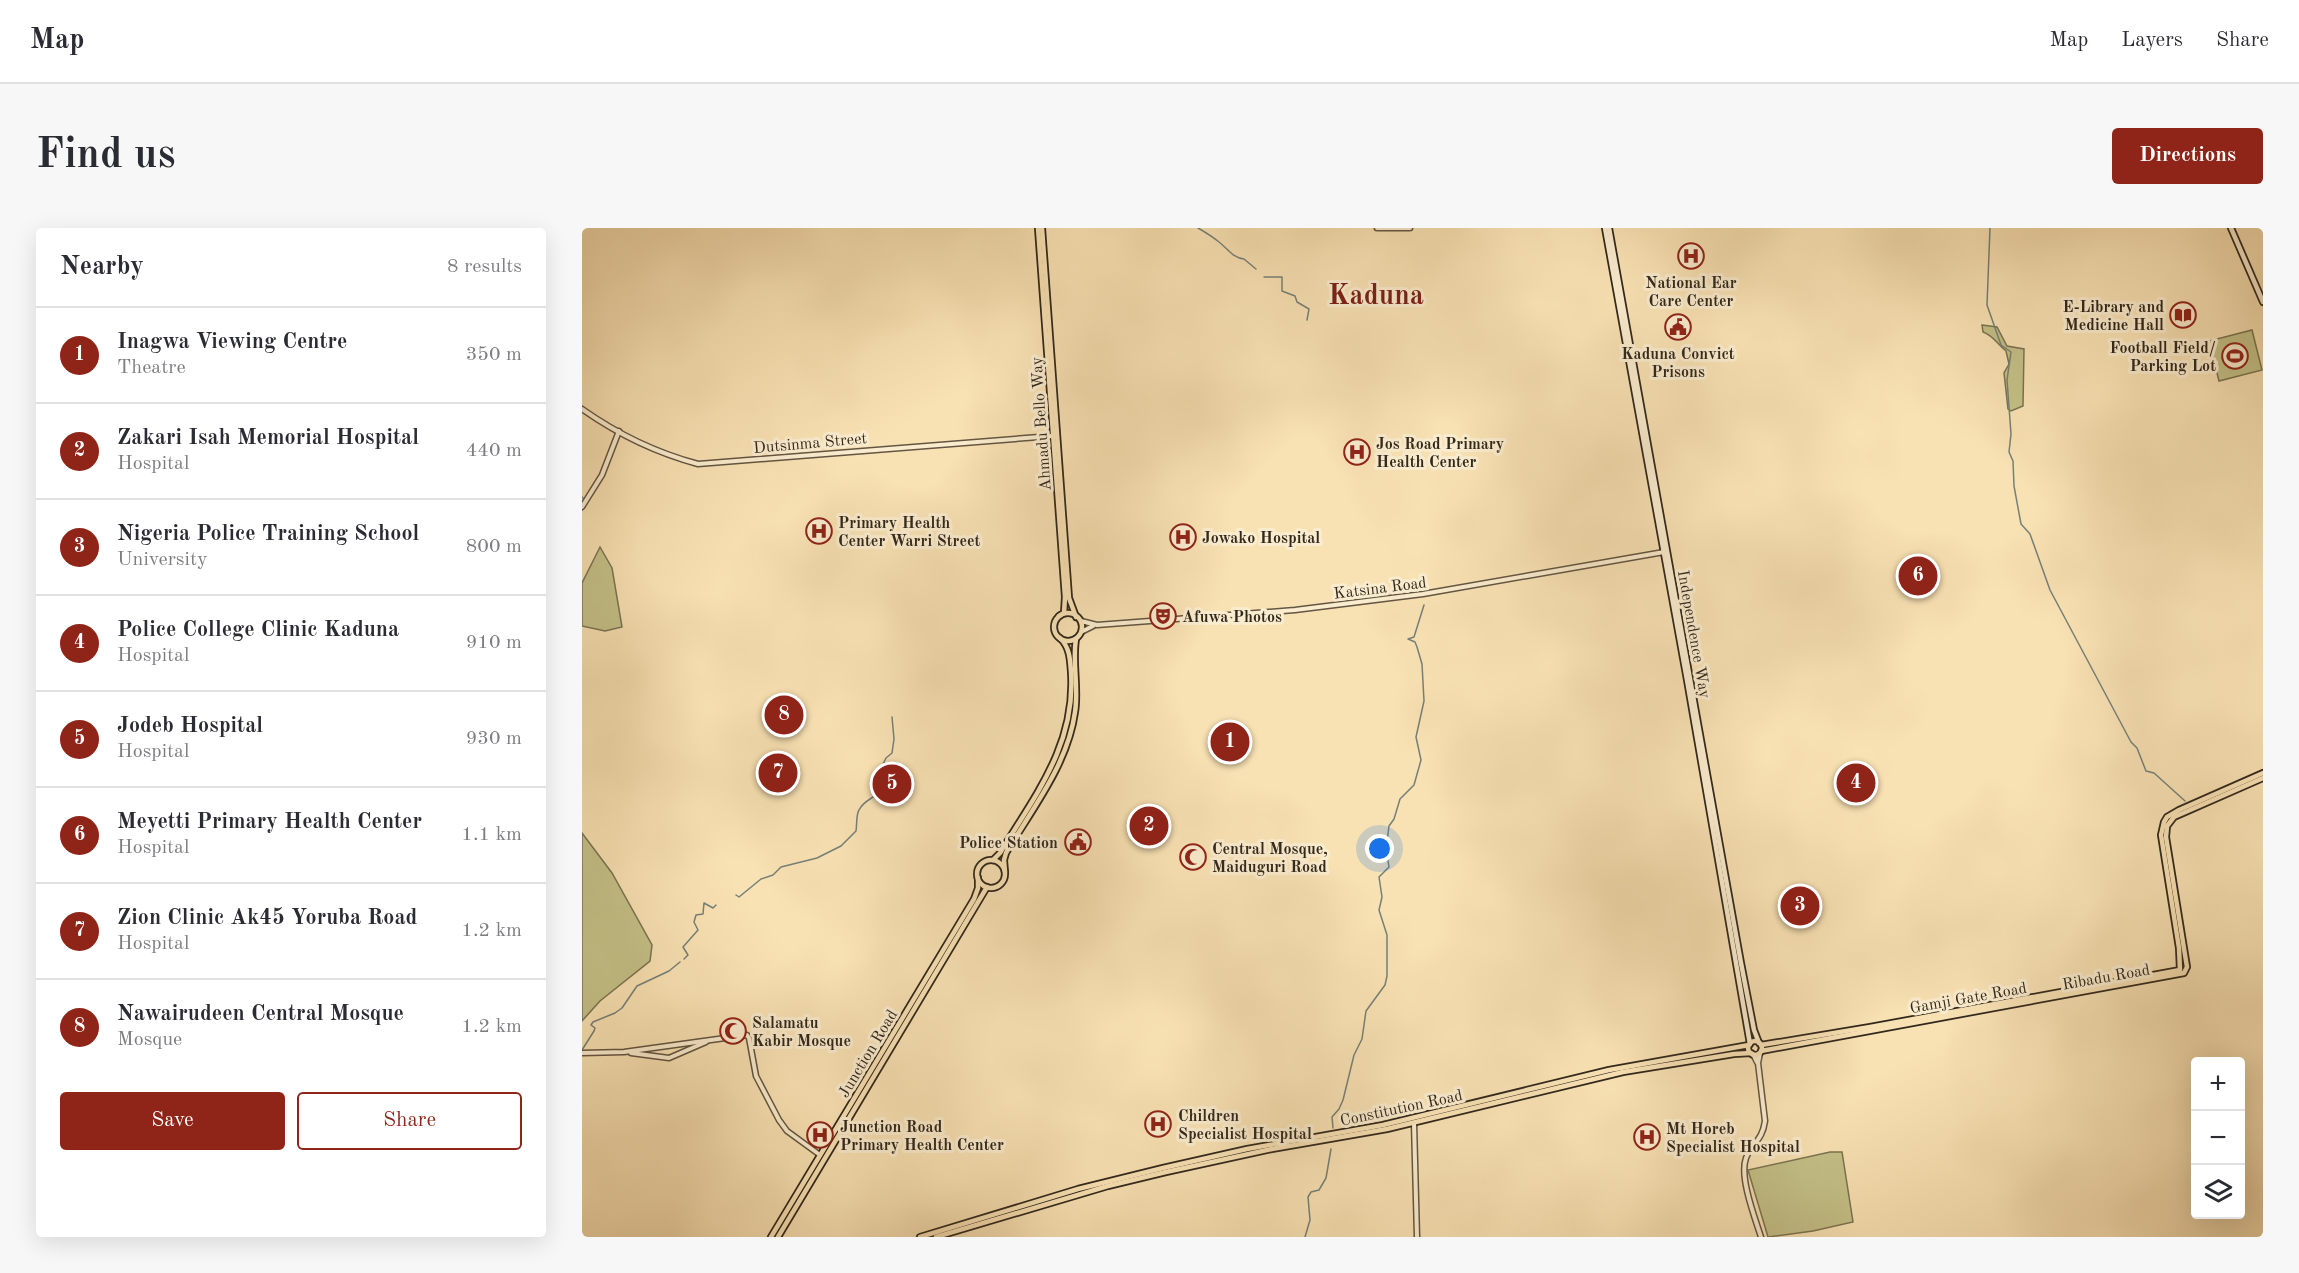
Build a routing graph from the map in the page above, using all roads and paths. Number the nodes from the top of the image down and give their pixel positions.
1 (1040, 228) edge
2 (1377, 228) edge
3 (1405, 228) edge
4 (1410, 228) edge
5 (1607, 228) edge
6 (2233, 228) edge
7 (2263, 293) edge
8 (2263, 302) edge
9 (582, 409) edge
10 (619, 431) junction
11 (1052, 436) junction
12 (582, 507) edge
13 (1664, 552) junction
14 (1059, 616) junction
15 (1079, 619) junction
16 (1096, 626) junction
17 (1081, 633) junction
18 (1060, 639) junction
19 (1076, 639) junction
20 (2263, 773) edge
21 (2263, 778) edge
22 (993, 860) junction
23 (1005, 872) junction
24 (978, 878) junction
25 (987, 887) junction
26 (1954, 1014) junction
27 (712, 1039) junction
28 (1749, 1044) junction
29 (1760, 1048) junction
30 (624, 1052) junction
31 (583, 1053) edge
32 (1752, 1054) junction
33 (1758, 1063) junction
34 (1468, 1107) junction
35 (1414, 1123) junction
36 (1335, 1135) junction
37 (1327, 1136) junction
38 (820, 1155) junction
39 (931, 1235) edge
40 (771, 1237) edge
41 (778, 1237) edge
42 (920, 1237) edge
43 (936, 1237) edge
44 (1417, 1237) edge
45 (1761, 1237) edge

1 - 11 main road, Ahmadu Bello Way
1 - 15 main road, Ahmadu Bello Way
2 - 3 street
3 - 4 street
5 - 13 main road, Independence Way
5 - 29 main road, Independence Way
6 - 7 main road
6 - 8 main road
9 - 10 street, Dutsinma Street
10 - 11 street, Dutsinma Street
10 - 12 street
11 - 14 main road, Ahmadu Bello Way
13 - 16 street, Katsina Road
13 - 28 main road, Independence Way
14 - 15 main road
14 - 18 main road
15 - 16 street, Katsina Road
15 - 17 main road
16 - 17 street, Katsina Road
17 - 19 main road
18 - 19 main road
18 - 22 main road
19 - 23 main road
20 - 26 main road, Gamji Gate Road
21 - 26 main road, Ribadu Road
22 - 23 main road
22 - 24 main road
23 - 25 main road
24 - 25 main road
24 - 38 main road, Junction Road
25 - 41 main road, Junction Road
26 - 29 main road, Gamji Gate Road
26 - 29 main road, Ribadu Road
27 - 30 street
27 - 30 street
27 - 38 street
28 - 29 main road, Constitution Road
28 - 32 main road
28 - 34 main road, Constitution Road
29 - 32 main road, Constitution Road
29 - 33 street
30 - 31 street
32 - 33 street
32 - 34 main road, Constitution Road
33 - 45 street
34 - 35 main road, Constitution Road
34 - 36 main road, Constitution Road
35 - 36 main road, Constitution Road
35 - 44 street
36 - 37 main road, Constitution Road
37 - 39 main road, Constitution Road
37 - 43 main road, Constitution Road
38 - 40 main road, Junction Road
39 - 42 main road, Constitution Road

